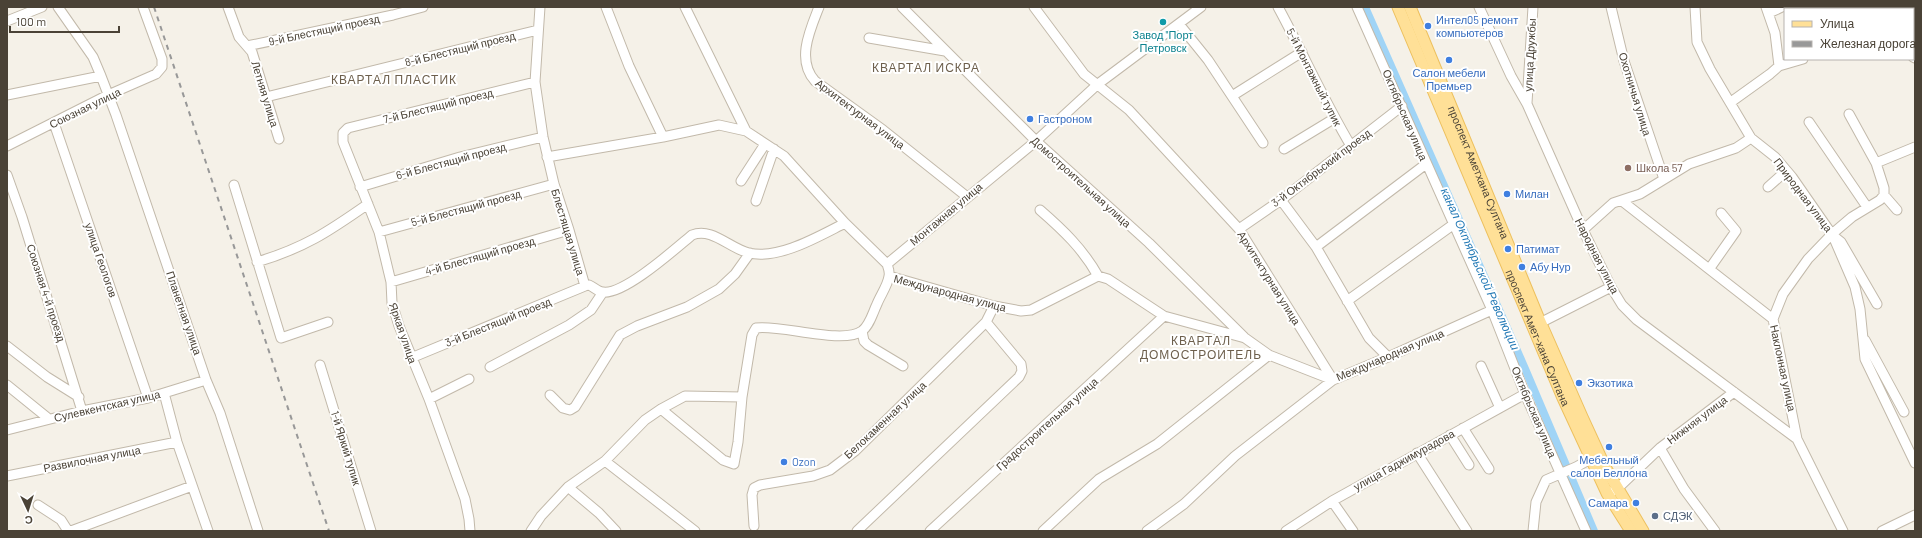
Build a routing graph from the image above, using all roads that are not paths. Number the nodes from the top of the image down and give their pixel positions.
1 (42, 7) edge
2 (58, 7) edge
3 (143, 7) edge
4 (228, 7) edge
5 (423, 7) edge
6 (540, 7) edge
7 (606, 7) edge
8 (685, 7) edge
9 (819, 7) edge
10 (902, 7) edge
11 (1034, 7) edge
12 (1201, 7) edge
13 (1278, 7) edge
14 (1357, 7) edge
15 (1398, 7) edge
16 (1410, 7) edge
17 (1479, 7) edge
18 (1533, 7) edge
19 (1611, 7) edge
20 (1695, 7) edge
21 (1782, 7) edge
22 (25, 10) edge
23 (1192, 10) edge
24 (1767, 10) edge
25 (7, 21) edge
26 (1179, 24) junction
27 (538, 30) junction
28 (869, 38) dead end
29 (247, 46) junction
30 (945, 51) junction
31 (1302, 52) junction
32 (1799, 60) edge
33 (1778, 66) junction
34 (101, 76) junction
35 (536, 82) junction
36 (1098, 84) junction
37 (7, 95) edge
38 (108, 96) junction
39 (1232, 96) junction
40 (266, 97) junction
41 (1731, 102) junction
42 (1527, 104) junction
43 (1402, 106) junction
44 (1850, 114) dead end
45 (1335, 118) junction
46 (1809, 122) dead end
47 (54, 123) junction
48 (746, 131) junction
49 (343, 133) joint
50 (543, 137) junction
51 (663, 137) junction
52 (1751, 138) junction
53 (279, 139) dead end
54 (1036, 140) junction
55 (765, 144) junction
56 (1263, 144) dead end
57 (7, 146) edge
58 (1351, 146) junction
59 (1915, 147) edge
60 (774, 149) junction
61 (1284, 149) dead end
62 (547, 157) junction
63 (1876, 163) junction
64 (1426, 164) junction
65 (1786, 171) junction
66 (7, 175) edge
67 (1664, 179) junction
68 (741, 181) dead end
69 (554, 184) junction
70 (234, 185) dead end
71 (360, 187) junction
72 (1768, 187) dead end
73 (1884, 195) junction
74 (966, 196) junction
75 (1280, 200) junction
76 (1622, 200) junction
77 (756, 201) dead end
78 (368, 204) junction
79 (1868, 207) junction
80 (1040, 210) dead end
81 (1897, 210) dead end
82 (1721, 213) dead end
83 (845, 223) junction
84 (1454, 224) junction
85 (1239, 229) junction
86 (570, 230) junction
87 (1583, 230) junction
88 (379, 232) junction
89 (1833, 235) junction
90 (1316, 247) junction
91 (750, 253) junction
92 (257, 262) junction
93 (887, 264) junction
94 (1710, 268) junction
95 (889, 276) junction
96 (1098, 276) junction
97 (391, 282) junction
98 (585, 286) junction
99 (1611, 287) junction
100 (603, 292) junction
101 (1347, 301) junction
102 (1877, 304) dead end
103 (994, 306) junction
104 (1492, 310) junction
105 (1164, 316) junction
106 (1773, 319) junction
107 (328, 322) dead end
108 (986, 322) junction
109 (1537, 325) junction
110 (862, 331) junction
111 (1863, 337) junction
112 (1245, 338) junction
113 (7, 346) edge
114 (1269, 355) junction
115 (1388, 357) junction
116 (411, 358) junction
117 (320, 365) dead end
118 (903, 366) dead end
119 (1481, 366) dead end
120 (490, 367) dead end
121 (469, 379) dead end
122 (206, 380) junction
123 (1333, 380) junction
124 (7, 385) edge
125 (1734, 392) junction
126 (164, 393) junction
127 (1526, 394) junction
128 (550, 395) dead end
129 (79, 397) junction
130 (742, 397) junction
131 (148, 398) junction
132 (429, 399) junction
133 (661, 408) junction
134 (1500, 408) junction
135 (82, 411) junction
136 (1904, 412) dead end
137 (49, 419) junction
138 (1463, 428) junction
139 (7, 430) edge
140 (1450, 435) junction
141 (1798, 439) junction
142 (177, 442) junction
143 (1660, 448) junction
144 (1417, 453) junction
145 (1596, 456) junction
146 (605, 461) junction
147 (1915, 463) edge
148 (1469, 465) dead end
149 (1488, 469) dead end
150 (1560, 474) junction
151 (7, 476) edge
152 (192, 486) junction
153 (568, 487) junction
154 (1618, 488) junction
155 (1607, 493) junction
156 (1332, 501) junction
157 (38, 505) dead end
158 (1915, 515) edge
159 (754, 526) dead end
160 (206, 530) edge
161 (69, 531) edge
162 (258, 531) edge
163 (371, 531) edge
164 (470, 531) edge
165 (531, 531) edge
166 (616, 531) edge
167 (695, 531) edge
168 (857, 531) edge
169 (930, 531) edge
170 (1043, 531) edge
171 (1147, 531) edge
172 (1286, 531) edge
173 (1352, 531) edge
174 (1467, 531) edge
175 (1533, 531) edge
176 (1586, 531) edge
177 (1631, 531) edge
178 (1643, 531) edge
179 (1715, 531) edge
180 (1843, 531) edge
181 (1882, 531) edge

1 - 22 street
2 - 34 street, Планетная улица
3 - 38 street, Союзная улица
4 - 29 street, Летняя улица
5 - 29 street, 9-й Блестящий проезд
6 - 27 street, Блестящая улица
7 - 51 street
8 - 48 street
9 - 74 street, Архитектурная улица
10 - 30 street, Домостроительная улица
11 - 36 street, Архитектурная улица
12 - 23 street, Монтажная улица
13 - 31 street, 5-й Монтажный тупик
14 - 43 street, Октябрьская улица
15 - 109 main road, проспект Амет-хана Султана
16 - 109 main road, проспект Аметхана Султана
17 - 42 street, Народная улица
18 - 42 street, улица Дружбы
19 - 67 street, Охотничья улица
20 - 41 street, Природная улица
21 - 24 street
22 - 25 street
23 - 26 street, Монтажная улица
24 - 33 street
26 - 36 street, Монтажная улица
26 - 39 street
27 - 35 street, Блестящая улица
27 - 40 street, 8-й Блестящий проезд
28 - 30 street
29 - 40 street, Летняя улица
30 - 54 street, Домостроительная улица
31 - 39 street
31 - 45 street, 5-й Монтажный тупик
32 - 33 street
33 - 41 street
34 - 37 street
34 - 38 street, Планетная улица
35 - 49 street, 7-й Блестящий проезд
35 - 50 street, Блестящая улица
36 - 54 street, Монтажная улица
36 - 85 street, Архитектурная улица
38 - 47 street, Союзная улица
38 - 122 street, Планетная улица
39 - 56 street
40 - 53 street, Летняя улица
41 - 52 street, Природная улица
42 - 87 street, Народная улица
43 - 58 street, 3-й Октябрьский проезд
43 - 64 street, Октябрьская улица
44 - 63 street
45 - 58 street, 5-й Монтажный тупик
45 - 61 street
46 - 79 street
47 - 57 street, Союзная улица
47 - 131 street, улица Геологов
48 - 51 street, Международная улица
48 - 55 street, Международная улица
49 - 71 street, Яркая улица
50 - 62 street, Блестящая улица
50 - 71 street, 6-й Блестящий проезд
51 - 62 street, Международная улица
52 - 65 street, Природная улица
52 - 67 street
54 - 74 street, Монтажная улица
54 - 112 street, Домостроительная улица
55 - 60 street, Международная улица
55 - 68 street
58 - 75 street, 3-й Октябрьский проезд
59 - 63 street
60 - 77 street
60 - 83 street, Международная улица
62 - 69 street, Блестящая улица
63 - 73 street
64 - 84 street, Октябрьская улица
64 - 90 street
65 - 72 street
65 - 89 street, Природная улица
66 - 129 street, Союзная 4-й проезд
67 - 76 street
69 - 86 street, Блестящая улица
69 - 88 street, 5-й Блестящий проезд
70 - 92 street
71 - 78 street, Яркая улица
73 - 79 street, Наклонная улица
73 - 81 street
74 - 93 street, Монтажная улица
75 - 85 street, 3-й Октябрьский проезд
75 - 90 street
76 - 87 street
76 - 94 street
78 - 88 street, Яркая улица
78 - 92 street
79 - 89 street, Наклонная улица
80 - 96 street
82 - 94 street
83 - 91 street
83 - 93 street, Международная улица
84 - 101 street
84 - 104 street, Октябрьская улица
85 - 123 street, Архитектурная улица
86 - 97 street, 4-й Блестящий проезд
86 - 98 street, Блестящая улица
87 - 99 street, Народная улица
88 - 97 street, Яркая улица
89 - 102 street
89 - 106 street, Наклонная улица
89 - 111 street, Природная улица
90 - 101 street
91 - 100 street
91 - 128 street
92 - 107 street
93 - 95 street
94 - 106 street
95 - 103 street, Международная улица
95 - 110 street
96 - 103 street, Международная улица
96 - 105 street, Международная улица
97 - 116 street, Яркая улица
98 - 100 street, Блестящая улица
98 - 116 street, 3-й Блестящий проезд
99 - 109 street
99 - 125 street, Народная улица
100 - 120 street
101 - 115 street
103 - 108 street, Белокаменная улица
104 - 115 street, Международная улица
104 - 127 street, Октябрьская улица
105 - 112 street, Международная улица
105 - 169 street, Градостроительная улица
106 - 141 street, Наклонная улица
108 - 159 street, Белокаменная улица
108 - 168 street
109 - 145 main road, проспект Амет-хана Султана
110 - 118 street
110 - 130 street
111 - 136 street
111 - 147 street, Природная улица
112 - 114 street, Международная улица
113 - 129 street
114 - 123 street, Международная улица
114 - 170 street
115 - 123 street, Международная улица
116 - 132 street, Яркая улица
117 - 163 street, 1-й Яркий тупик
119 - 134 street
121 - 132 street
122 - 126 street, Сулевкентская улица
122 - 162 street, Планетная улица
123 - 171 street
124 - 137 street
125 - 141 street, Народная улица
125 - 143 street, Нижняя улица
126 - 131 street, Сулевкентская улица
126 - 142 street
127 - 134 street, улица Гаджимурадова
127 - 150 street, Октябрьская улица
129 - 135 street, Союзная 4-й проезд
130 - 133 street
130 - 133 street
131 - 135 street, Сулевкентская улица
132 - 164 street, Яркая улица
133 - 146 street
134 - 138 street, улица Гаджимурадова
135 - 137 street, Сулевкентская улица
137 - 139 street, Сулевкентская улица
138 - 140 street, улица Гаджимурадова
138 - 149 street
140 - 144 street, улица Гаджимурадова
140 - 148 street
141 - 180 street, Наклонная улица
142 - 151 street, Развилочная улица
142 - 152 street
143 - 154 street, Нижняя улица
143 - 179 street, Нижняя улица
144 - 156 street, улица Гаджимурадова
144 - 174 street
145 - 150 street
145 - 154 main road
145 - 155 main road, проспект Амет-хана Султана
146 - 153 street
146 - 167 street
150 - 175 street
150 - 176 street, Октябрьская улица
152 - 160 street
152 - 161 street
153 - 165 street
153 - 166 street
154 - 155 street, Нижняя улица
154 - 178 main road
155 - 177 main road, проспект Амет-хана Султана
156 - 172 street, улица Гаджимурадова
156 - 173 street
157 - 161 street
158 - 181 street

